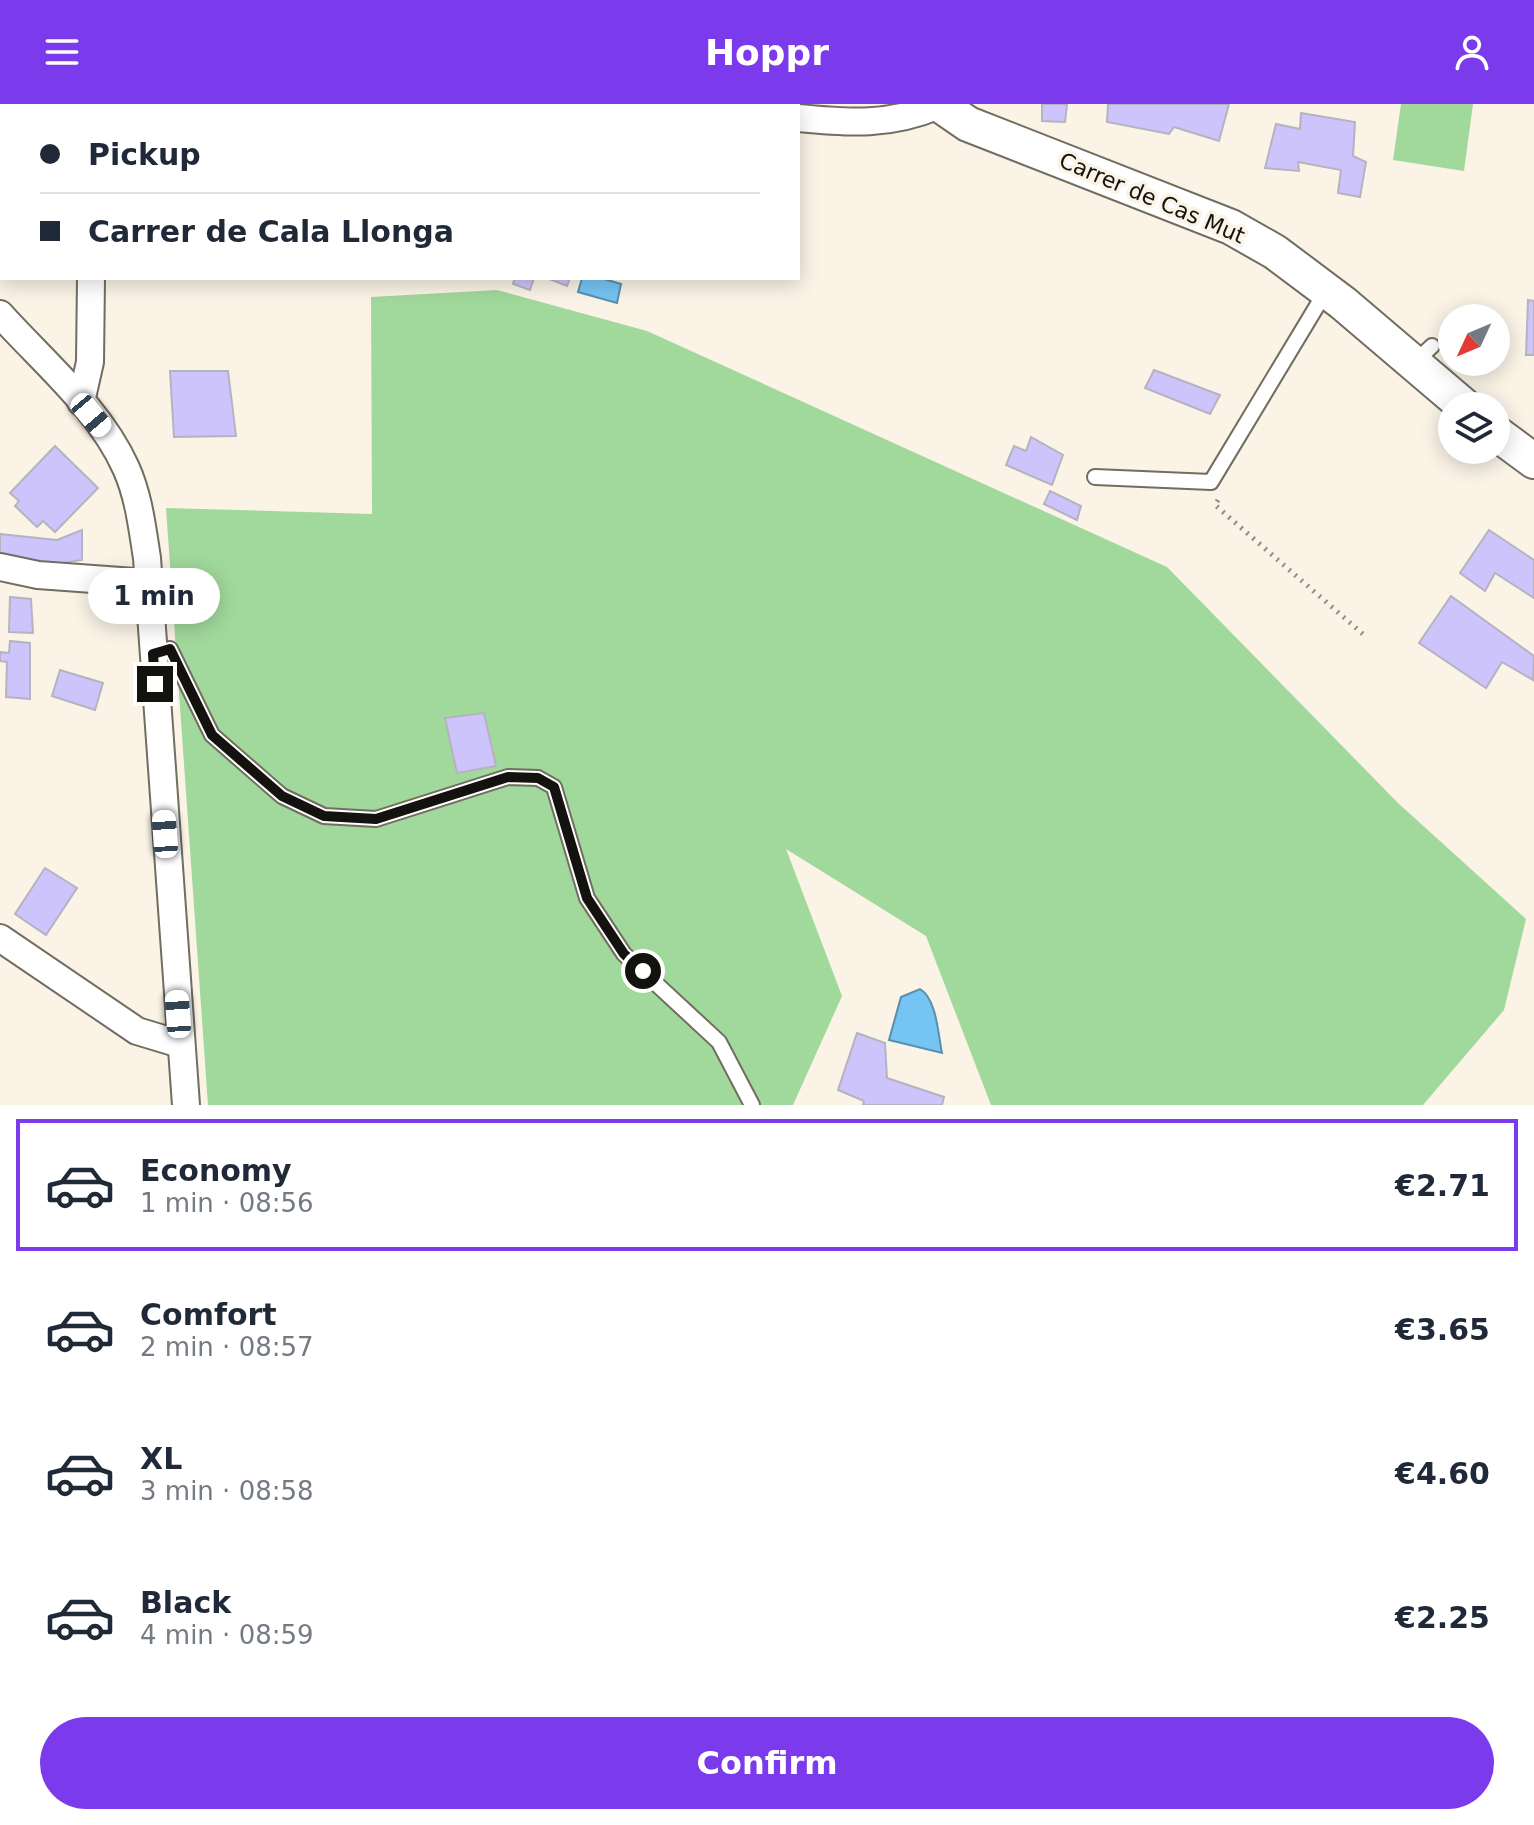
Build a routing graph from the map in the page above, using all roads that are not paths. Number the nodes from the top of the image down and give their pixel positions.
1 (939, 105) edge
2 (800, 118) edge
3 (91, 280) edge
4 (1326, 290) junction
5 (0, 314) edge
6 (1453, 392) edge
7 (81, 402) junction
8 (1510, 443) edge
9 (1534, 461) edge
10 (1095, 477) dead end
11 (0, 567) edge
12 (148, 583) junction
13 (153, 654) junction
14 (0, 938) edge
15 (180, 1044) junction
16 (186, 1105) edge
17 (752, 1105) edge

1 - 2 street
1 - 4 street, Carrer de Cas Mut
3 - 7 street
4 - 6 street, Carrer de Cas Mut
4 - 10 lane
5 - 7 street
7 - 12 street
8 - 9 street
11 - 12 street
12 - 13 street
13 - 15 street
13 - 17 lane
14 - 15 street
15 - 16 street

